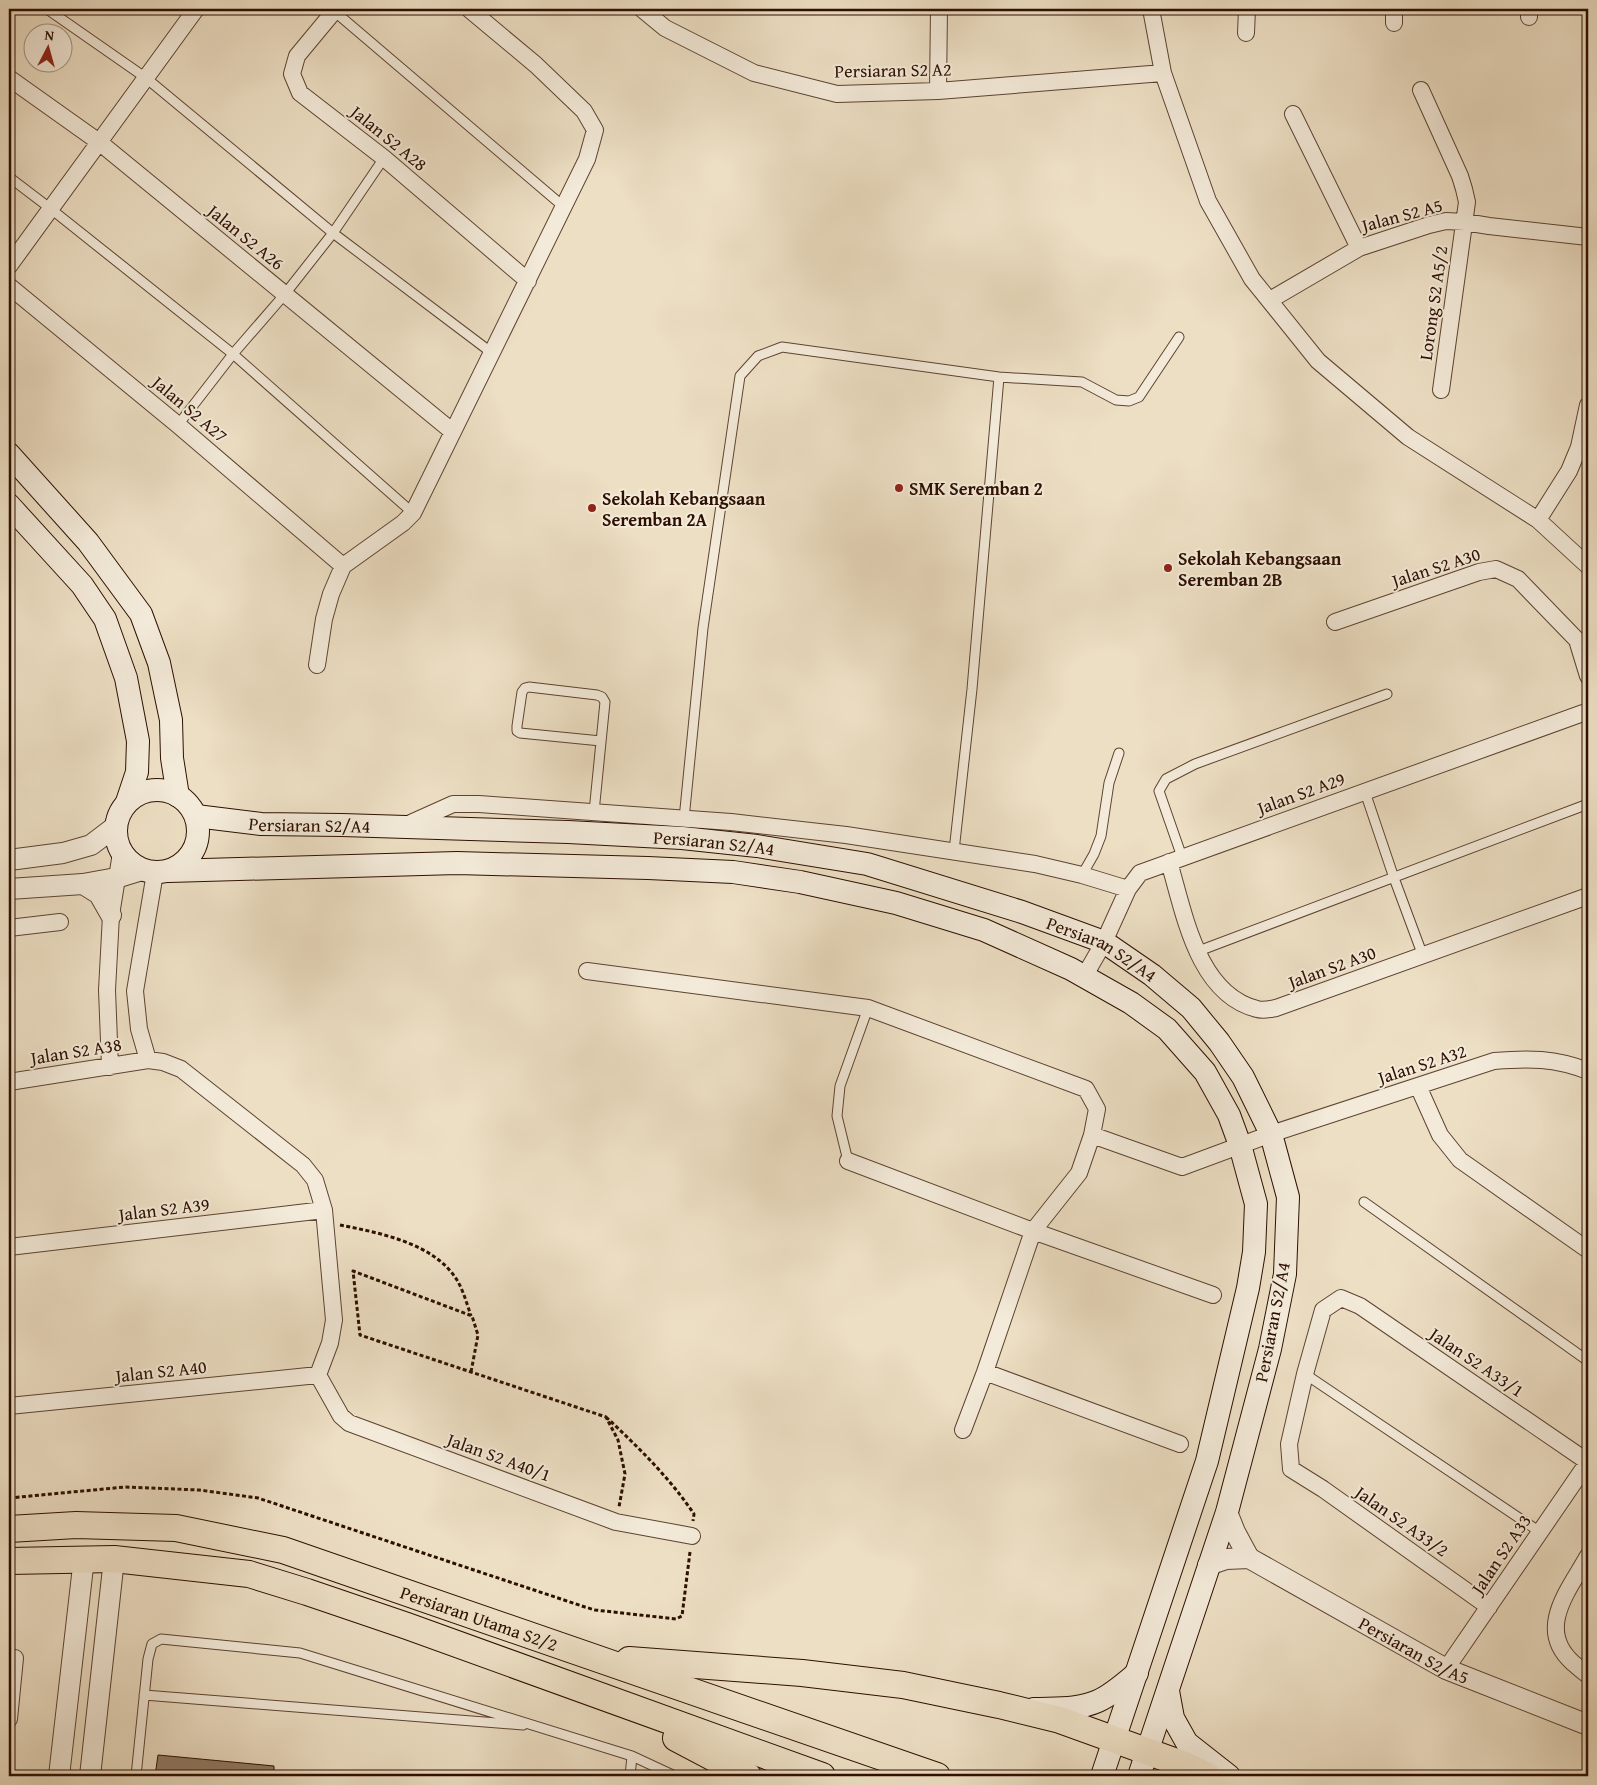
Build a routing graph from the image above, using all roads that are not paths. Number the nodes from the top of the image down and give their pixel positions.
1 (47, 9) edge
2 (470, 9) edge
3 (642, 9) edge
4 (939, 9) edge
5 (1151, 9) edge
6 (1247, 9) edge
7 (335, 10) edge
8 (190, 11) edge
9 (1246, 33) dead end
10 (1163, 73) junction
11 (9, 78) edge
12 (146, 78) junction
13 (1421, 90) dead end
14 (938, 91) junction
15 (1293, 114) dead end
16 (99, 142) junction
17 (384, 158) junction
18 (9, 178) edge
19 (564, 207) junction
20 (51, 208) junction
21 (1465, 222) junction
22 (333, 233) junction
23 (1588, 237) edge
24 (1359, 248) junction
25 (9, 266) edge
26 (528, 281) junction
27 (9, 286) edge
28 (284, 294) junction
29 (1270, 300) junction
30 (1179, 337) dead end
31 (492, 353) junction
32 (233, 354) junction
33 (999, 377) junction
34 (1441, 390) dead end
35 (1588, 405) edge
36 (178, 425) junction
37 (453, 432) junction
38 (9, 454) edge
39 (9, 505) edge
40 (413, 513) junction
41 (1538, 520) junction
42 (343, 566) junction
43 (1588, 566) edge
44 (1335, 622) dead end
45 (317, 665) dead end
46 (1588, 676) edge
47 (1387, 694) dead end
48 (1588, 714) edge
49 (601, 741) junction
50 (1119, 753) dead end
51 (1365, 792) junction
52 (178, 796) junction
53 (127, 802) junction
54 (1588, 804) edge
55 (594, 812) junction
56 (196, 816) junction
57 (116, 826) junction
58 (401, 828) junction
59 (683, 828) junction
60 (954, 852) junction
61 (121, 853) junction
62 (9, 860) edge
63 (1175, 860) junction
64 (155, 871) junction
65 (1082, 875) junction
66 (116, 878) junction
67 (1394, 878) junction
68 (83, 884) junction
69 (9, 889) edge
70 (1128, 889) junction
71 (1588, 896) edge
72 (111, 914) junction
73 (60, 922) dead end
74 (9, 928) edge
75 (1104, 942) junction
76 (1196, 952) junction
77 (1423, 956) junction
78 (587, 971) dead end
79 (1084, 977) junction
80 (868, 1008) junction
81 (148, 1060) junction
82 (110, 1067) junction
83 (1588, 1071) edge
84 (9, 1082) edge
85 (1418, 1086) junction
86 (1271, 1134) junction
87 (1092, 1135) junction
88 (1240, 1145) junction
89 (848, 1161) joint
90 (1364, 1202) dead end
91 (324, 1216) junction
92 (1033, 1231) junction
93 (9, 1248) edge
94 (1588, 1250) edge
95 (1213, 1295) dead end
96 (1588, 1361) edge
97 (985, 1372) junction
98 (1305, 1374) junction
99 (318, 1375) junction
100 (9, 1406) edge
101 (962, 1430) dead end
102 (1180, 1444) dead end
103 (1588, 1462) edge
104 (1227, 1512) junction
105 (9, 1529) edge
106 (1540, 1532) junction
107 (692, 1536) road end
108 (1588, 1556) edge
109 (1249, 1558) junction
110 (71, 1559) junction
111 (114, 1559) junction
112 (9, 1561) edge
113 (1208, 1565) junction
114 (9, 1571) edge
115 (1489, 1607) junction
116 (9, 1658) edge
117 (594, 1658) junction
118 (1446, 1670) junction
119 (1136, 1673) junction
120 (1588, 1675) edge
121 (1168, 1690) junction
122 (144, 1695) junction
123 (596, 1695) junction
124 (1018, 1710) junction
125 (9, 1719) edge
126 (1588, 1725) edge
127 (538, 1726) junction
128 (1115, 1739) junction
129 (1147, 1752) junction
130 (632, 1756) junction
131 (59, 1776) edge
132 (90, 1776) edge
133 (136, 1776) edge
134 (630, 1776) edge
135 (675, 1776) edge
136 (748, 1776) edge
137 (822, 1776) edge
138 (936, 1776) edge
139 (1102, 1776) edge
140 (1139, 1776) edge
141 (1208, 1776) edge
142 (1229, 1776) edge

1 - 12 lane
2 - 19 street
3 - 14 street, Persiaran S2 A2
4 - 14 street
5 - 10 street
6 - 9 street
7 - 17 street, Jalan S2 A28
7 - 19 lane
8 - 12 street
10 - 14 street, Persiaran S2 A2
10 - 29 street
11 - 16 street, Jalan S2 A26
12 - 16 street
12 - 22 lane
13 - 21 street, Lorong S2 A5/2
15 - 24 street
16 - 20 street
16 - 28 street, Jalan S2 A26
17 - 22 lane
17 - 26 street, Jalan S2 A28
18 - 20 lane
19 - 26 street
20 - 25 street
20 - 32 lane
21 - 23 street, Jalan S2 A5
21 - 24 street, Jalan S2 A5
21 - 34 street, Lorong S2 A5/2
22 - 28 lane
22 - 31 lane
24 - 29 street, Jalan S2 A5
26 - 31 street
27 - 36 street, Jalan S2 A27
28 - 32 lane
28 - 37 street, Jalan S2 A26
29 - 41 street
30 - 33 lane
31 - 37 street
32 - 36 lane
32 - 40 lane
33 - 59 lane
33 - 60 lane
35 - 41 street
36 - 42 street, Jalan S2 A27
37 - 40 street
38 - 52 main road
39 - 53 main road
40 - 42 street
41 - 43 street
42 - 45 street
44 - 46 street, Jalan S2 A30
47 - 63 lane
48 - 51 street, Jalan S2 A29
49 - 49 lane
49 - 55 lane
50 - 65 lane
51 - 63 street, Jalan S2 A29
51 - 67 lane
52 - 53 main road
52 - 56 main road
53 - 57 main road
54 - 67 lane
55 - 58 street
55 - 59 street
56 - 58 main road, Persiaran S2/A4
56 - 64 main road
57 - 61 main road
57 - 62 street
58 - 59 main road, Persiaran S2/A4
59 - 60 street
59 - 75 main road, Persiaran S2/A4
60 - 65 street
61 - 64 main road
61 - 66 street
63 - 70 street, Jalan S2 A29
63 - 76 street, Jalan S2 A30
64 - 66 street
64 - 79 main road, Persiaran S2/A4
64 - 81 street
65 - 70 street
66 - 68 street
66 - 72 street
67 - 76 lane
67 - 77 lane
68 - 69 street
68 - 72 street
70 - 75 street, Jalan S2 A29
71 - 77 street, Jalan S2 A30
72 - 82 street
73 - 74 street
75 - 79 street, Jalan S2 A29
75 - 86 main road, Persiaran S2/A4
76 - 77 street, Jalan S2 A30
78 - 80 street
79 - 88 main road, Persiaran S2/A4
80 - 87 street
80 - 89 lane
81 - 82 street, Jalan S2 A38
81 - 91 street
82 - 84 street, Jalan S2 A38
83 - 85 street, Jalan S2 A32
85 - 86 street, Jalan S2 A32
85 - 94 street
86 - 88 street, Jalan S2 A32
86 - 104 main road, Persiaran S2/A4
87 - 88 street, Jalan S2 A32
87 - 92 street
88 - 119 main road, Persiaran S2/A4
89 - 92 street
90 - 96 lane
91 - 93 street, Jalan S2 A39
91 - 99 street
92 - 95 street
92 - 97 street
97 - 101 street
97 - 102 street
98 - 103 street, Jalan S2 A33/1
98 - 106 lane
98 - 115 street, Jalan S2 A33/2
99 - 100 street, Jalan S2 A40
99 - 107 street, Jalan S2 A40/1
103 - 106 street, Jalan S2 A33
104 - 109 street
104 - 113 main road, Persiaran S2/A4
105 - 117 main road, Persiaran Utama S2/2
106 - 115 street, Jalan S2 A33
108 - 120 street
109 - 113 street
109 - 118 street, Persiaran S2/A5
110 - 111 main road, Persiaran Utama S2/2
110 - 112 main road, Persiaran Utama S2/2
110 - 114 main road
110 - 131 street
111 - 123 main road, Persiaran Utama S2/2
111 - 132 street
113 - 121 main road, Persiaran S2/A4
115 - 118 street, Jalan S2 A33
116 - 125 street
117 - 124 main road
117 - 138 main road, Persiaran Utama S2/2
118 - 126 street, Persiaran S2/A5
119 - 124 main road
119 - 128 main road, Persiaran S2/A4
121 - 129 main road, Persiaran S2/A4
121 - 142 main road
122 - 127 lane
122 - 127 lane
122 - 133 lane
123 - 136 main road
123 - 137 main road, Persiaran Utama S2/2
124 - 128 main road
127 - 130 lane
128 - 129 main road
128 - 139 main road, Persiaran S2/A4
129 - 140 main road, Persiaran S2/A4
129 - 141 main road
130 - 134 lane
130 - 135 lane

